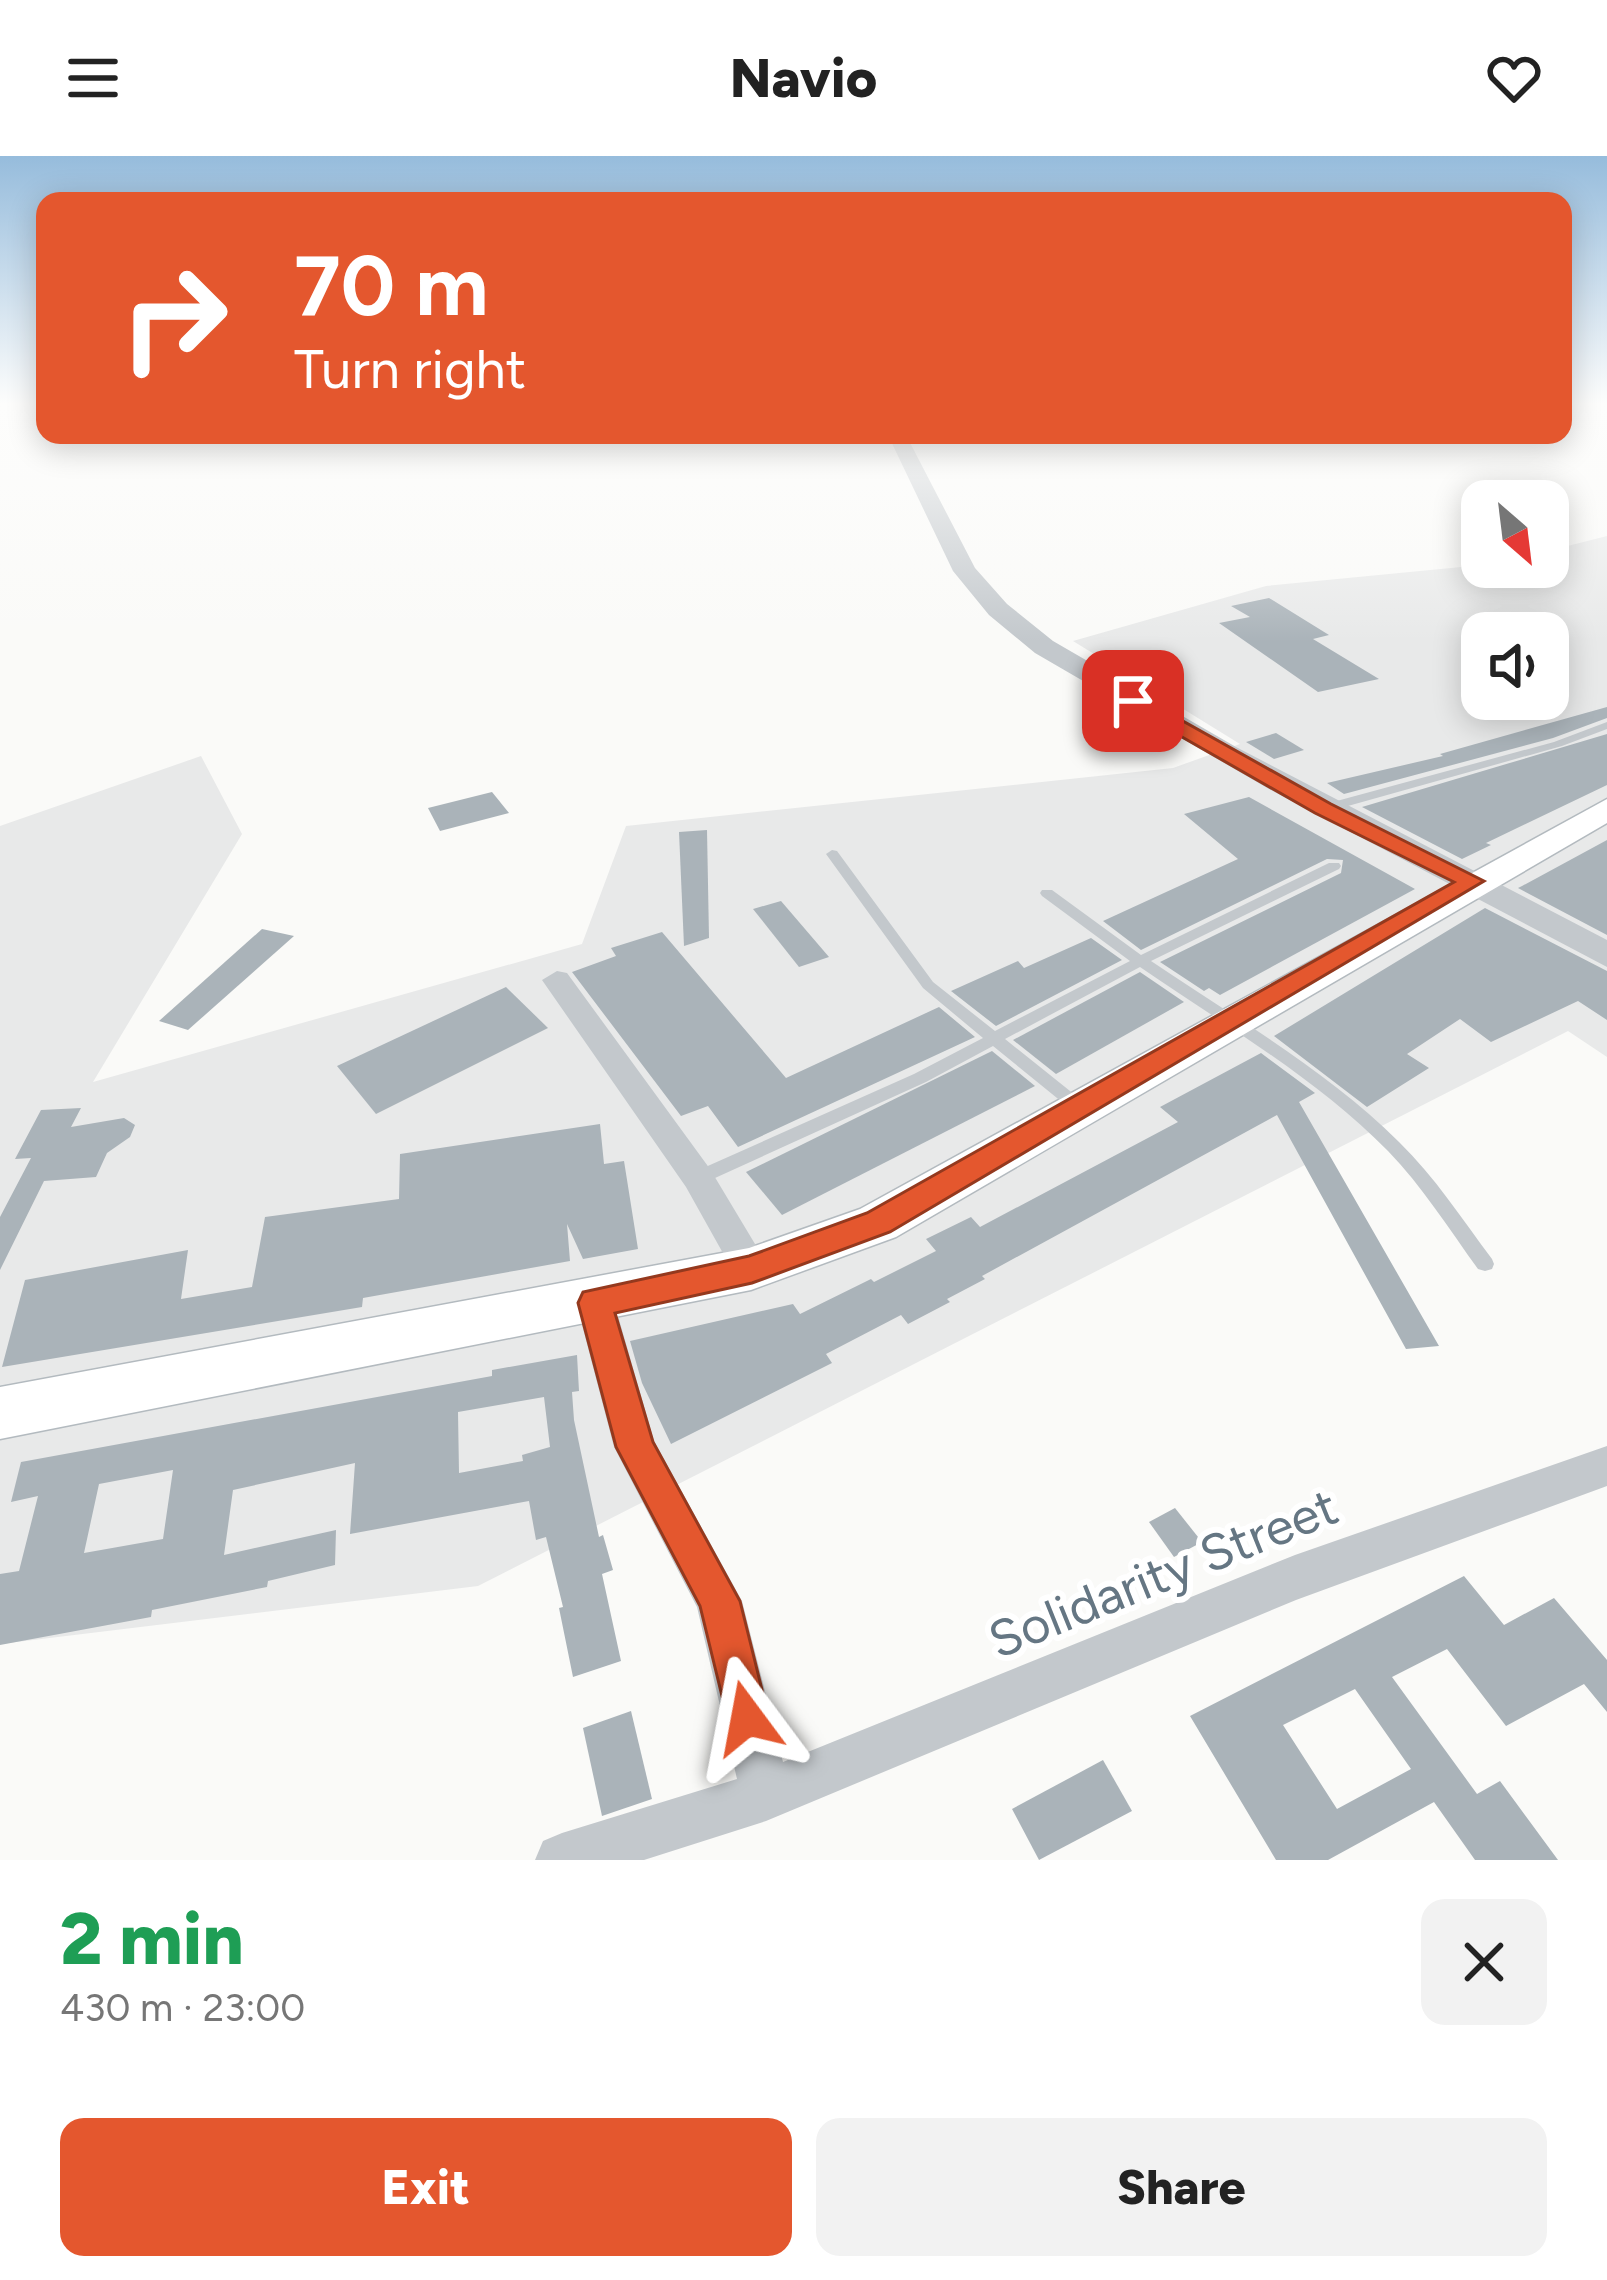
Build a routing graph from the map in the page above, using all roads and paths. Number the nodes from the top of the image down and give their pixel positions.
1 (921, 483) edge
2 (1607, 725) edge
3 (1323, 808) junction
4 (1607, 809) edge
5 (832, 854) dead end
6 (1334, 866) dead end
7 (1472, 881) junction
8 (1047, 893) dead end
9 (1607, 955) edge
10 (1142, 960) junction
11 (557, 980) dead end
12 (1228, 1021) junction
13 (994, 1039) junction
14 (1079, 1107) junction
15 (698, 1178) junction
16 (1485, 1264) dead end
17 (752, 1270) junction
18 (595, 1303) junction
19 (0, 1413) edge
20 (1607, 1466) edge
21 (766, 1796) junction
22 (562, 1860) edge

1 - 3 street
2 - 3 lane
3 - 7 street
4 - 7 main road
5 - 13 lane
6 - 10 lane
7 - 9 street
7 - 12 main road
8 - 10 lane
10 - 12 lane
10 - 13 lane
11 - 15 street
12 - 14 main road
12 - 16 lane
13 - 14 lane
13 - 15 lane
14 - 17 main road
15 - 17 street
17 - 18 main road
18 - 19 main road
18 - 21 street
20 - 21 street, Solidarity Street
21 - 22 street, Solidarity Street

